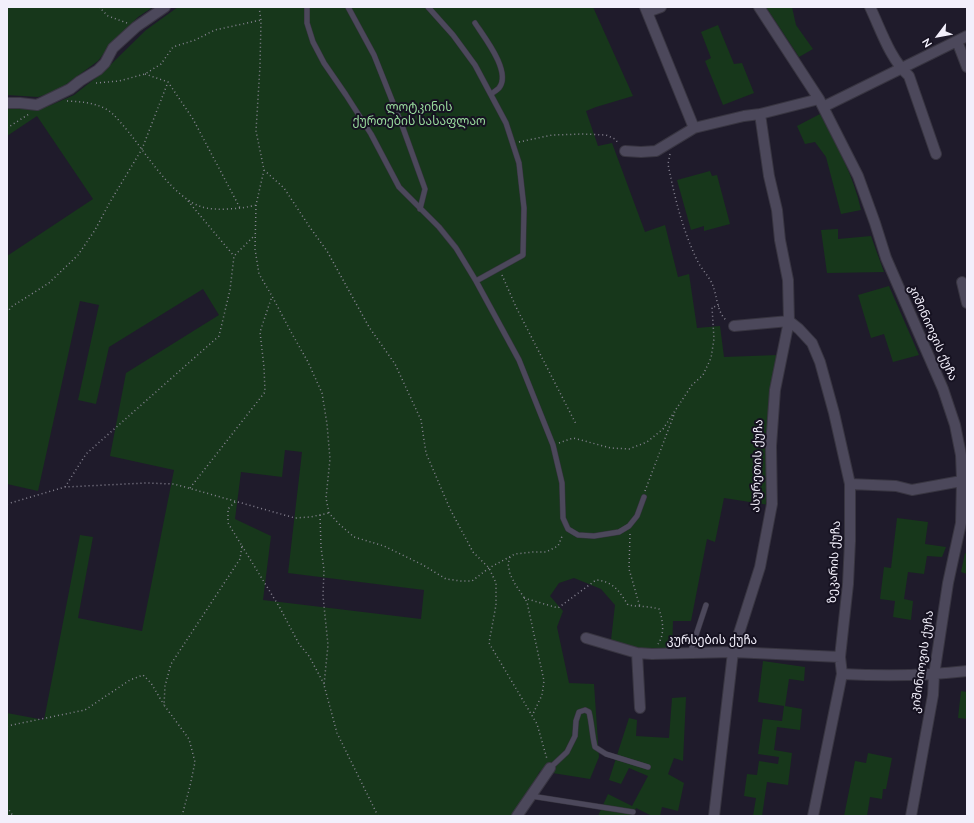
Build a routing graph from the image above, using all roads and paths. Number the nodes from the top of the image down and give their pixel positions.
1 (99, 7) edge
2 (165, 7) edge
3 (259, 7) edge
4 (307, 7) edge
5 (348, 7) edge
6 (428, 7) edge
7 (661, 7) edge
8 (759, 7) edge
9 (870, 7) edge
10 (646, 10) edge
11 (262, 20) junction
12 (475, 23) dead end
13 (136, 27) junction
14 (967, 36) edge
15 (957, 41) junction
16 (967, 67) edge
17 (900, 68) junction
18 (145, 74) junction
19 (80, 81) junction
20 (168, 82) junction
21 (491, 94) junction
22 (63, 101) dead end
23 (7, 102) edge
24 (821, 103) junction
25 (37, 105) junction
26 (760, 114) junction
27 (7, 128) edge
28 (694, 128) junction
29 (672, 142) junction
30 (514, 143) junction
31 (142, 149) junction
32 (625, 151) joint
33 (936, 154) dead end
34 (264, 170) junction
35 (187, 199) junction
36 (256, 205) junction
37 (240, 208) junction
38 (420, 208) junction
39 (255, 235) junction
40 (234, 256) junction
41 (499, 268) junction
42 (476, 281) junction
43 (962, 282) dead end
44 (272, 296) junction
45 (967, 302) edge
46 (719, 306) junction
47 (7, 313) edge
48 (789, 321) junction
49 (734, 326) joint
50 (676, 408) junction
51 (576, 424) dead end
52 (554, 445) junction
53 (965, 480) edge
54 (850, 484) junction
55 (65, 487) junction
56 (190, 488) junction
57 (644, 496) joint
58 (236, 501) junction
59 (7, 504) edge
60 (329, 513) junction
61 (320, 515) junction
62 (566, 524) junction
63 (629, 526) junction
64 (242, 546) junction
65 (510, 556) junction
66 (489, 568) junction
67 (524, 598) junction
68 (706, 605) dead end
69 (640, 607) junction
70 (586, 638) dead end
71 (734, 652) junction
72 (637, 653) junction
73 (690, 653) junction
74 (652, 654) junction
75 (840, 657) junction
76 (967, 671) edge
77 (842, 674) junction
78 (934, 675) junction
79 (324, 684) junction
80 (164, 705) junction
81 (640, 708) dead end
82 (532, 716) junction
83 (7, 726) edge
84 (648, 767) dead end
85 (550, 768) junction
86 (530, 796) junction
87 (7, 808) edge
88 (632, 812) dead end
89 (13, 816) edge
90 (182, 816) edge
91 (378, 816) edge
92 (517, 816) edge
93 (714, 816) edge
94 (813, 816) edge
95 (911, 816) edge

1 - 13 path
2 - 13 street
3 - 11 path
4 - 38 lane
5 - 38 lane
6 - 21 lane
7 - 10 street
8 - 24 street, კიშინიოვის ქუჩა
9 - 17 street
10 - 28 street
11 - 18 path
11 - 34 path
12 - 21 lane
13 - 19 street
14 - 15 street
15 - 16 street
15 - 17 street
17 - 24 street
17 - 33 street
18 - 19 path
18 - 20 path
19 - 25 street
20 - 31 path
20 - 37 path
21 - 30 lane
22 - 31 path
23 - 25 street
24 - 26 street
24 - 53 street, კიშინიოვის ქუჩა
25 - 27 path
26 - 28 street
26 - 48 street, ასურეთის ქუჩა
28 - 29 street
29 - 32 street
29 - 46 path
30 - 32 path
30 - 41 lane
31 - 35 path
31 - 47 path
34 - 36 path
34 - 66 path
35 - 37 path
35 - 40 path
36 - 37 path
36 - 39 path
38 - 42 lane
39 - 40 path
39 - 44 path
40 - 55 path
41 - 42 lane
41 - 51 path
42 - 52 lane
43 - 45 street
44 - 56 path
44 - 60 path
46 - 49 path
46 - 50 path
48 - 49 street
48 - 54 street, ზეკარის ქუჩა
48 - 71 street, ასურეთის ქუჩა
50 - 52 path
50 - 57 path
52 - 62 lane
53 - 54 street
53 - 78 street, კიშინიოვის ქუჩა
54 - 75 street, ზეკარის ქუჩა
55 - 56 path
55 - 59 path
56 - 58 path
57 - 63 lane
58 - 61 path
58 - 64 path
60 - 61 path
60 - 66 path
61 - 79 path
62 - 63 lane
62 - 65 path
63 - 69 path
64 - 79 path
64 - 80 path
65 - 66 path
65 - 67 path
66 - 82 path
67 - 69 path
67 - 82 path
68 - 73 lane
69 - 74 path
70 - 72 street, კურსების ქუჩა
71 - 73 street, კურსების ქუჩა
71 - 75 street, კურსების ქუჩა
71 - 93 street, ასურეთის ქუჩა
72 - 74 street, კურსების ქუჩა
72 - 81 street
73 - 74 street, კურსების ქუჩა
75 - 77 street, ზეკარის ქუჩა
76 - 78 street
77 - 78 street
77 - 94 street, ზეკარის ქუჩა
78 - 95 street, კიშინიოვის ქუჩა
79 - 91 path
80 - 83 path
80 - 90 path
82 - 85 path
84 - 85 lane
85 - 86 street
86 - 88 lane
86 - 92 street
87 - 89 path

